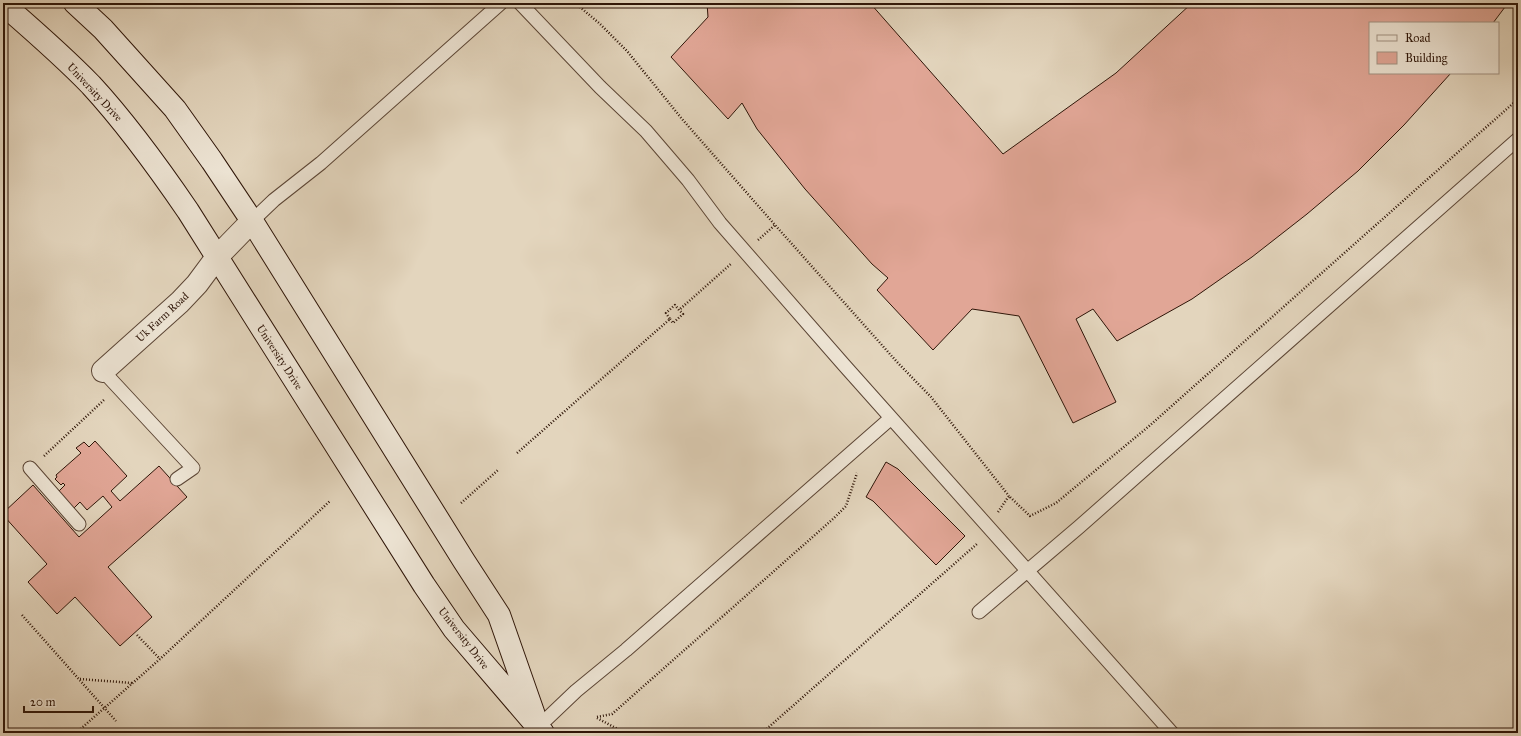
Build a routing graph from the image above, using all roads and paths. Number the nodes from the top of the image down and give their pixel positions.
1 (75, 3) edge
2 (501, 3) edge
3 (520, 3) edge
4 (575, 3) edge
5 (3, 4) edge
6 (1518, 99) edge
7 (1518, 139) edge
8 (252, 221) junction
9 (775, 225) junction
10 (756, 241) dead end
11 (216, 257) junction
12 (734, 261) dead end
13 (679, 310) junction
14 (670, 318) junction
15 (102, 371) joint
16 (118, 387) junction
17 (891, 418) junction
18 (517, 453) dead end
19 (30, 468) joint
20 (498, 470) dead end
21 (858, 470) dead end
22 (177, 479) dead end
23 (1009, 496) junction
24 (330, 501) dead end
25 (461, 503) dead end
26 (996, 514) dead end
27 (79, 524) dead end
28 (980, 540) dead end
29 (1027, 570) junction
30 (979, 612) dead end
31 (22, 615) dead end
32 (137, 635) dead end
33 (160, 660) junction
34 (80, 679) junction
35 (133, 683) junction
36 (105, 708) junction
37 (116, 721) dead end
38 (538, 731) edge
39 (76, 733) edge
40 (625, 733) edge
41 (762, 733) edge
42 (1172, 733) edge

1 - 8 street
2 - 8 lane
3 - 17 lane
4 - 9 path
5 - 11 street, University Drive
6 - 23 path
7 - 29 lane
8 - 11 street, Uk Farm Road
8 - 38 street
9 - 10 path
9 - 23 path
11 - 15 street, Uk Farm Road
11 - 38 street, University Drive
12 - 13 path
13 - 14 path
13 - 14 path
14 - 18 path
15 - 16 lane
16 - 19 path
16 - 22 lane
17 - 29 lane
17 - 38 lane
19 - 27 lane
20 - 25 path
21 - 40 path
23 - 26 path
24 - 33 path
28 - 41 path
29 - 30 lane
29 - 42 lane
31 - 34 path
32 - 33 path
33 - 35 path
34 - 35 path
34 - 36 path
35 - 36 path
36 - 37 path
36 - 39 path

